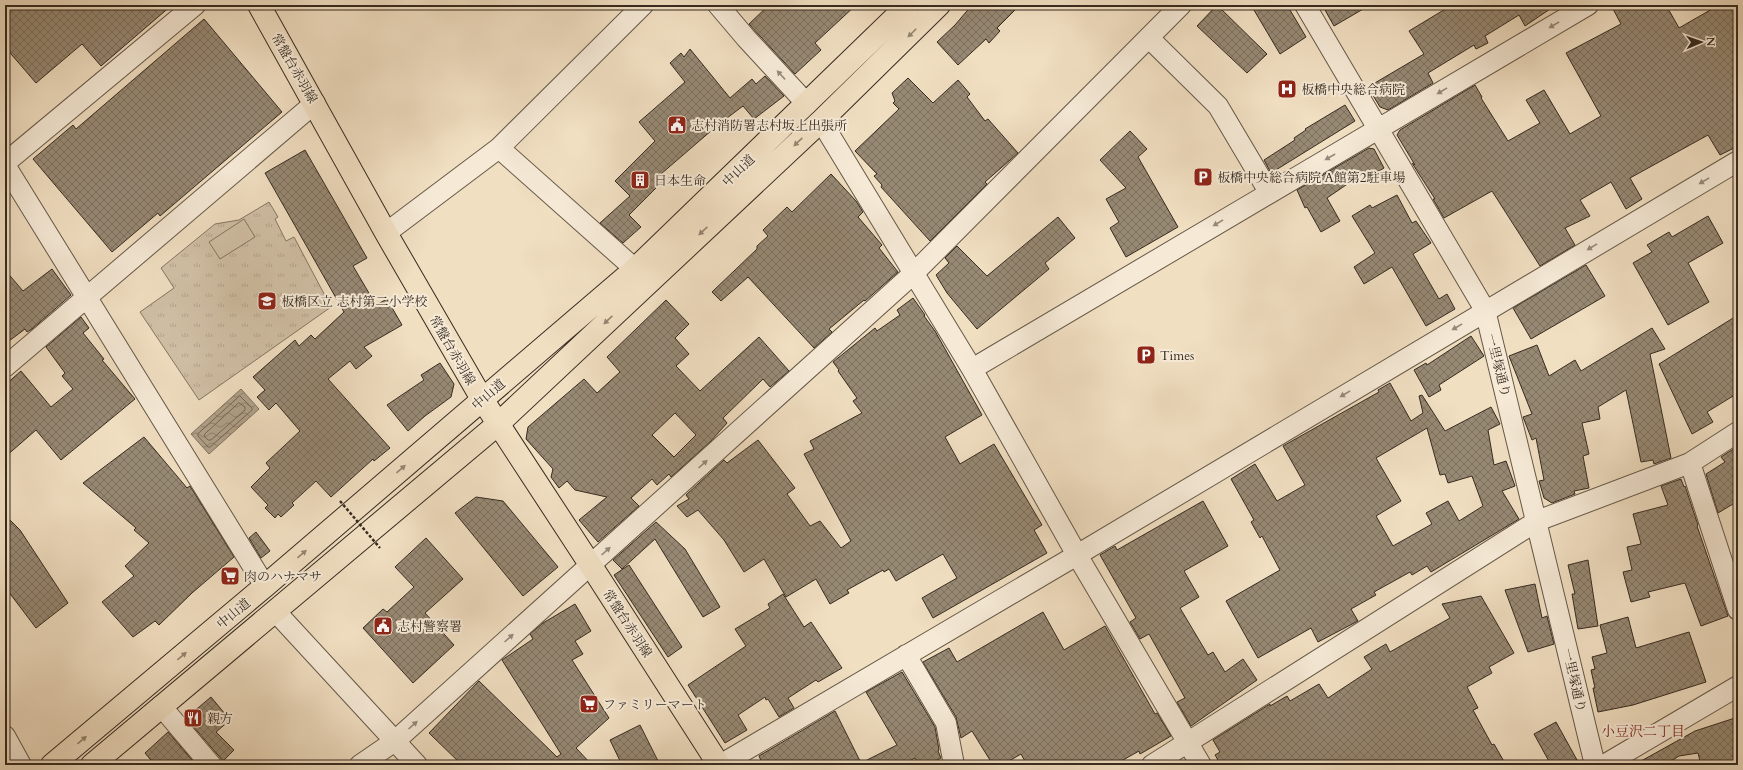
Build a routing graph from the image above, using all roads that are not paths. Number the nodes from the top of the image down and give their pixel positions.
1 (195, 5) edge
2 (259, 5) edge
3 (643, 5) edge
4 (718, 5) edge
5 (908, 5) edge
6 (939, 5) edge
7 (1181, 5) edge
8 (1305, 5) edge
9 (1588, 5) edge
10 (1149, 38) junction
11 (314, 103) junction
12 (808, 104) junction
13 (821, 121) junction
14 (1378, 129) junction
15 (499, 148) junction
16 (1738, 161) edge
17 (5, 164) edge
18 (1269, 192) junction
19 (386, 234) junction
20 (635, 269) junction
21 (913, 274) junction
22 (87, 298) junction
23 (1485, 310) junction
24 (5, 367) edge
25 (972, 369) junction
26 (482, 399) junction
27 (498, 424) junction
28 (1738, 432) edge
29 (1690, 463) junction
30 (1537, 521) junction
31 (1077, 555) junction
32 (590, 565) junction
33 (265, 586) junction
34 (1738, 610) edge
35 (275, 611) junction
36 (906, 655) junction
37 (1738, 686) edge
38 (161, 706) junction
39 (5, 736) edge
40 (395, 741) junction
41 (1188, 744) junction
42 (21, 765) edge
43 (52, 765) edge
44 (92, 765) edge
45 (211, 765) edge
46 (360, 765) edge
47 (417, 765) edge
48 (719, 765) edge
49 (954, 765) edge
50 (1152, 765) edge
51 (1201, 765) edge
52 (1595, 765) edge
53 (1604, 765) edge

1 - 17 street
2 - 11 main road, 常盤台赤羽線
3 - 15 street
12 -> 4 street
5 - 12 main road, 中山道
6 -> 13 main road, 中山道
7 - 10 street
8 - 14 street, 一里塚通り
9 -> 14 street
10 - 18 street
10 - 21 street
11 - 19 main road, 常盤台赤羽線
11 - 22 street
12 - 20 main road, 中山道
13 - 21 street
13 -> 27 main road, 中山道
14 -> 18 street
14 - 23 street, 一里塚通り
15 - 19 street
15 - 20 street
16 -> 23 street
17 - 22 street
18 -> 25 street
19 - 26 main road, 常盤台赤羽線
20 - 26 main road, 中山道
21 - 25 street
32 -> 21 street
22 - 24 street
22 - 33 street
23 - 30 street, 一里塚通り
23 -> 31 street
25 - 31 street
26 - 27 main road, 常盤台赤羽線
33 -> 26 main road, 中山道
27 - 32 main road, 常盤台赤羽線
27 - 35 main road, 中山道
28 - 29 street
29 - 30 street
29 - 34 street
30 - 41 street
30 - 52 street, 一里塚通り
31 - 36 street
31 - 41 street
40 -> 32 street
32 - 48 main road, 常盤台赤羽線
43 -> 33 main road, 中山道
35 - 38 main road, 中山道
35 - 40 street
36 - 48 street
36 - 49 street
37 - 53 street
38 - 44 main road, 中山道
38 - 45 street
39 - 42 street
40 - 46 street
40 - 47 street
41 - 50 street
41 - 51 street

